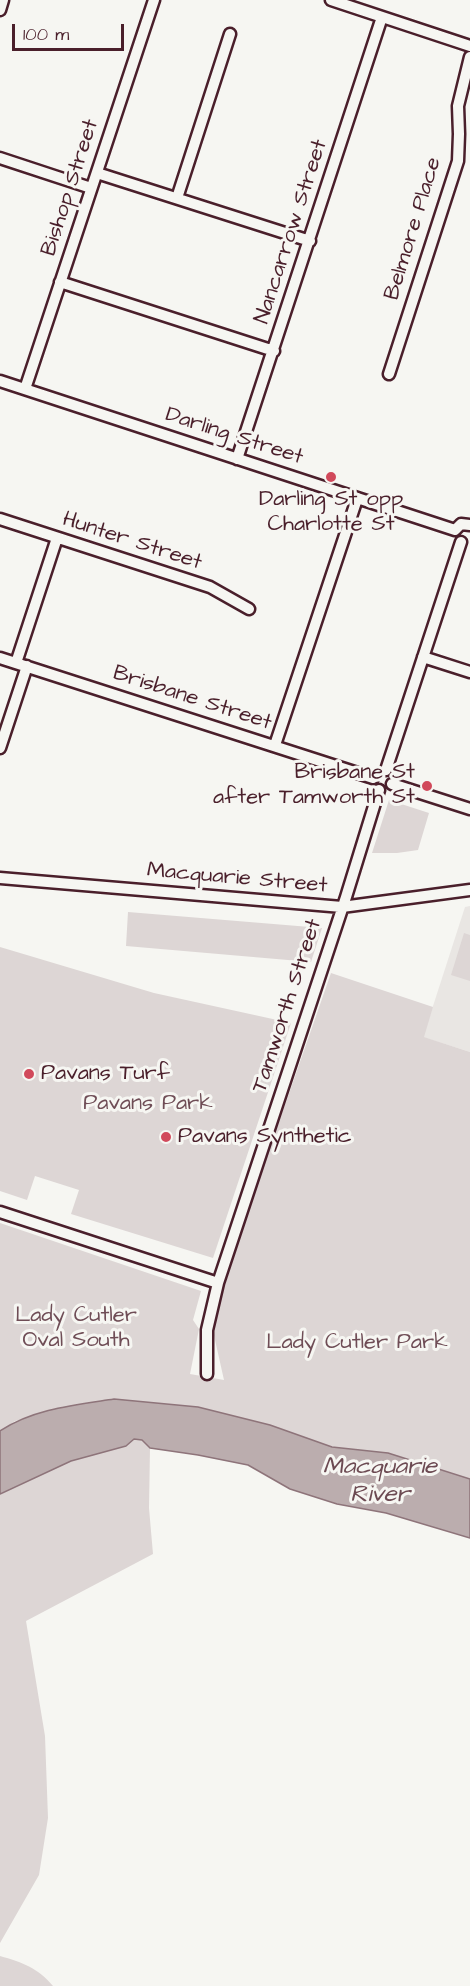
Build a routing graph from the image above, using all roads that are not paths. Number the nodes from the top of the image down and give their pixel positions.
1 (3, 0) edge
2 (154, 0) edge
3 (331, 0) edge
4 (0, 10) edge
5 (382, 17) junction
6 (231, 34) dead end
7 (470, 46) edge
8 (470, 57) edge
9 (0, 158) edge
10 (97, 173) junction
11 (91, 188) junction
12 (177, 198) junction
13 (309, 241) junction
14 (60, 282) junction
15 (274, 351) junction
16 (389, 374) dead end
17 (0, 381) edge
18 (25, 389) junction
19 (237, 459) junction
20 (357, 499) junction
21 (0, 519) edge
22 (469, 521) edge
23 (455, 530) junction
24 (57, 538) junction
25 (465, 541) edge
26 (249, 609) dead end
27 (423, 657) junction
28 (0, 658) edge
29 (16, 663) junction
30 (27, 666) junction
31 (470, 672) edge
32 (275, 745) junction
33 (0, 748) edge
34 (386, 770) junction
35 (373, 778) junction
36 (392, 784) junction
37 (379, 790) junction
38 (470, 809) edge
39 (0, 878) edge
40 (470, 890) edge
41 (342, 907) junction
42 (0, 1212) edge
43 (218, 1282) junction
44 (207, 1374) dead end

1 - 4 street
2 - 10 street, Bishop Street
3 - 5 street
5 - 7 street
5 - 13 street, Nancarrow Street
6 - 12 street
8 - 16 street, Belmore Place
9 - 11 street
10 - 11 street, Bishop Street
10 - 12 street
11 - 14 street, Bishop Street
12 - 13 street
13 - 15 street, Nancarrow Street
14 - 15 street
14 - 18 street, Bishop Street
15 - 19 street, Nancarrow Street
17 - 18 street, Darling Street
18 - 19 street, Darling Street
19 - 20 street, Darling Street
20 - 23 street, Darling Street
20 - 32 street
21 - 24 street, Hunter Street
22 - 23 street
23 - 25 street
24 - 26 street, Hunter Street
24 - 29 street
25 - 27 street
27 - 31 street
27 - 34 street
28 - 29 street, Brisbane Street
29 - 30 street, Brisbane Street
30 - 32 street, Brisbane Street
30 - 33 street
32 - 35 street, Brisbane Street
34 - 35 street
34 - 36 street
35 - 37 street
36 - 37 street
36 - 38 street
37 - 41 street, Tamworth Street
39 - 41 street, Macquarie Street
40 - 41 street, Macquarie Street
41 - 43 street, Tamworth Street
42 - 43 street
43 - 44 street, Tamworth Street

